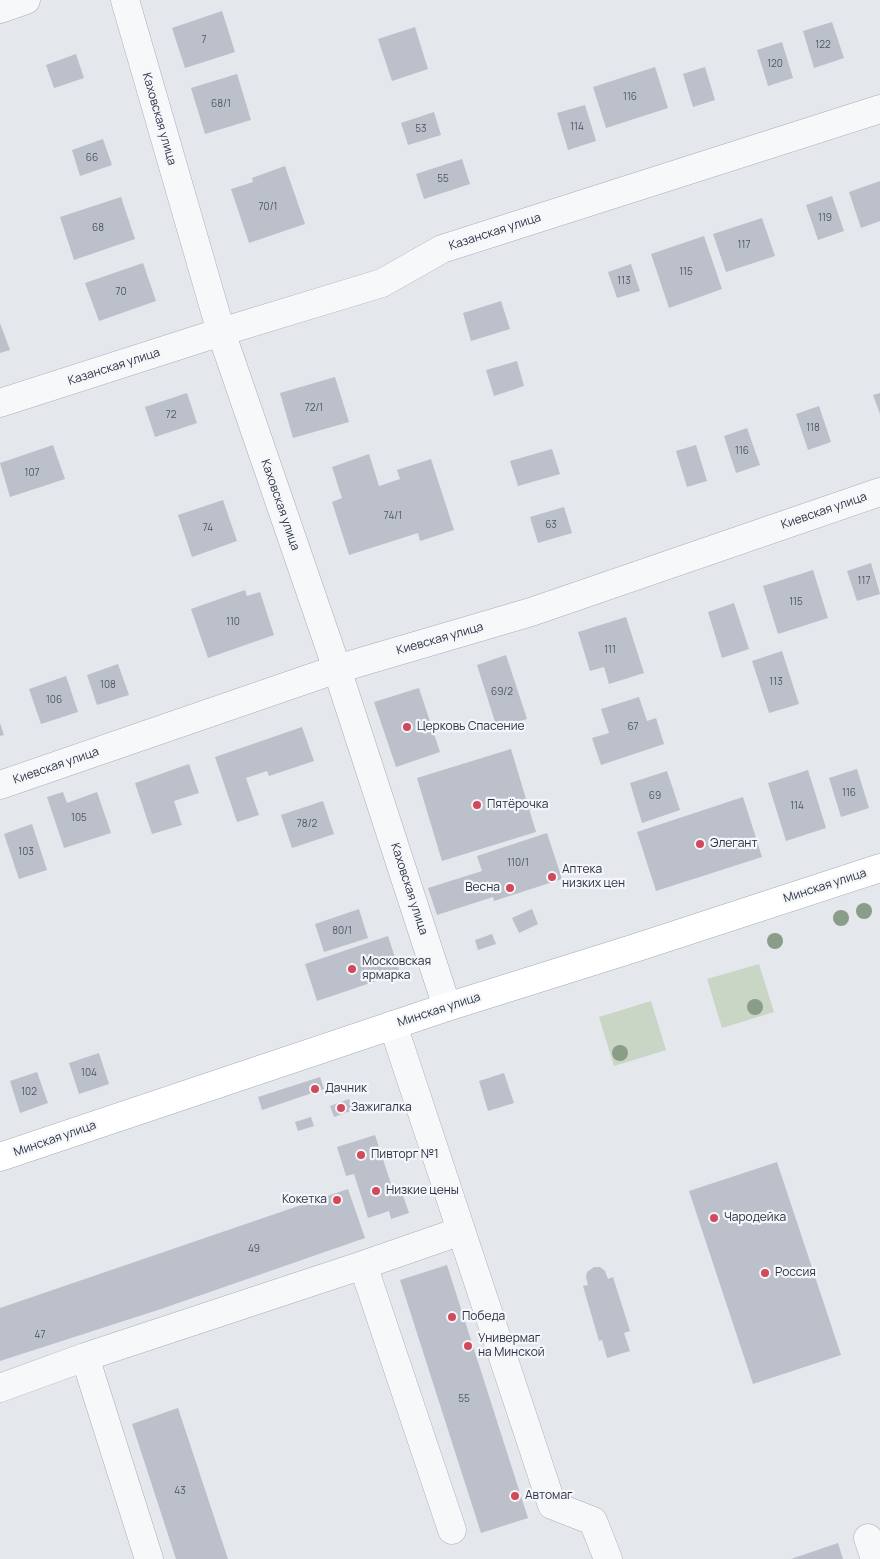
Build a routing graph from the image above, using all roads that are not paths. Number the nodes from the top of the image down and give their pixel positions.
1 (26, 0) edge
2 (125, 0) edge
3 (0, 9) edge
4 (880, 109) edge
5 (221, 332) junction
6 (0, 403) edge
7 (880, 492) edge
8 (336, 670) junction
9 (0, 785) edge
10 (880, 868) edge
11 (448, 1007) junction
12 (392, 1025) junction
13 (0, 1157) edge
14 (461, 1231) junction
15 (363, 1265) junction
16 (85, 1357) junction
17 (0, 1388) edge
18 (452, 1530) dead end
19 (149, 1559) edge
20 (608, 1559) edge

1 - 3 street
2 - 5 street, Каховская улица
4 - 5 street, Казанская улица
5 - 6 street, Казанская улица
5 - 8 street, Каховская улица
7 - 8 street, Киевская улица
8 - 9 street, Киевская улица
8 - 11 street, Каховская улица
10 - 11 main road, Минская улица
11 - 12 main road, Минская улица
12 - 13 main road, Минская улица
12 - 14 street
14 - 15 street
14 - 20 street
15 - 16 street
15 - 18 street
16 - 17 street
16 - 19 street

